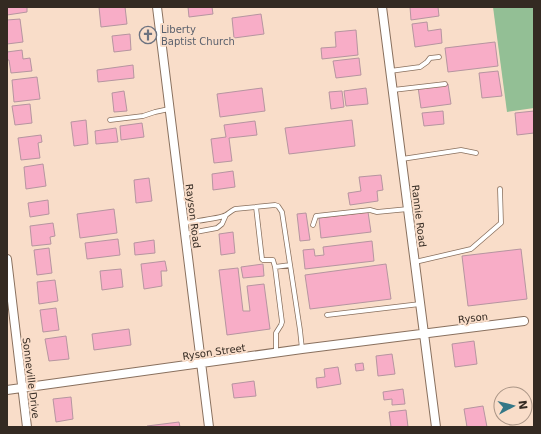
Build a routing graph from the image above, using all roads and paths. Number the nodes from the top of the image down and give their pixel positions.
1 (157, 7) edge
2 (382, 7) edge
3 (439, 57) dead end
4 (390, 71) junction
5 (445, 84) dead end
6 (393, 90) junction
7 (169, 109) junction
8 (110, 120) dead end
9 (476, 153) dead end
10 (402, 159) junction
11 (500, 189) dead end
12 (256, 207) junction
13 (408, 209) junction
14 (226, 215) junction
15 (184, 223) junction
16 (313, 225) dead end
17 (185, 234) junction
18 (7, 259) edge
19 (415, 262) junction
20 (290, 265) junction
21 (275, 267) junction
22 (420, 304) junction
23 (327, 315) dead end
24 (524, 322) dead end
25 (424, 334) junction
26 (302, 349) junction
27 (276, 354) junction
28 (201, 363) junction
29 (22, 388) junction
30 (7, 390) edge
31 (28, 427) edge
32 (209, 427) edge
33 (436, 427) edge

1 - 7 street, Rayson Road
2 - 4 street, Rannie Road
3 - 4 lane
4 - 6 street, Rannie Road
5 - 6 lane
6 - 10 street, Rannie Road
7 - 8 lane
7 - 15 street, Rayson Road
9 - 10 lane
10 - 13 street, Rannie Road
11 - 19 lane
12 - 14 lane
12 - 20 lane
12 - 21 lane
13 - 16 lane
13 - 19 street, Rannie Road
14 - 15 lane
14 - 17 lane
15 - 17 street, Rayson Road
17 - 28 street, Rayson Road
18 - 29 street, Sonneville Drive
19 - 22 street, Rannie Road
20 - 21 lane
20 - 26 lane
21 - 27 lane
22 - 23 lane
22 - 25 street, Rannie Road
24 - 25 street, Ryson
25 - 26 street, Ryson Street
25 - 33 street, Rannie Road
26 - 27 street, Ryson Street
27 - 28 street, Ryson Street
28 - 29 street, Ryson Street
28 - 32 street, Rayson Road
29 - 30 street, Ryson Street
29 - 31 street, Sonneville Drive

